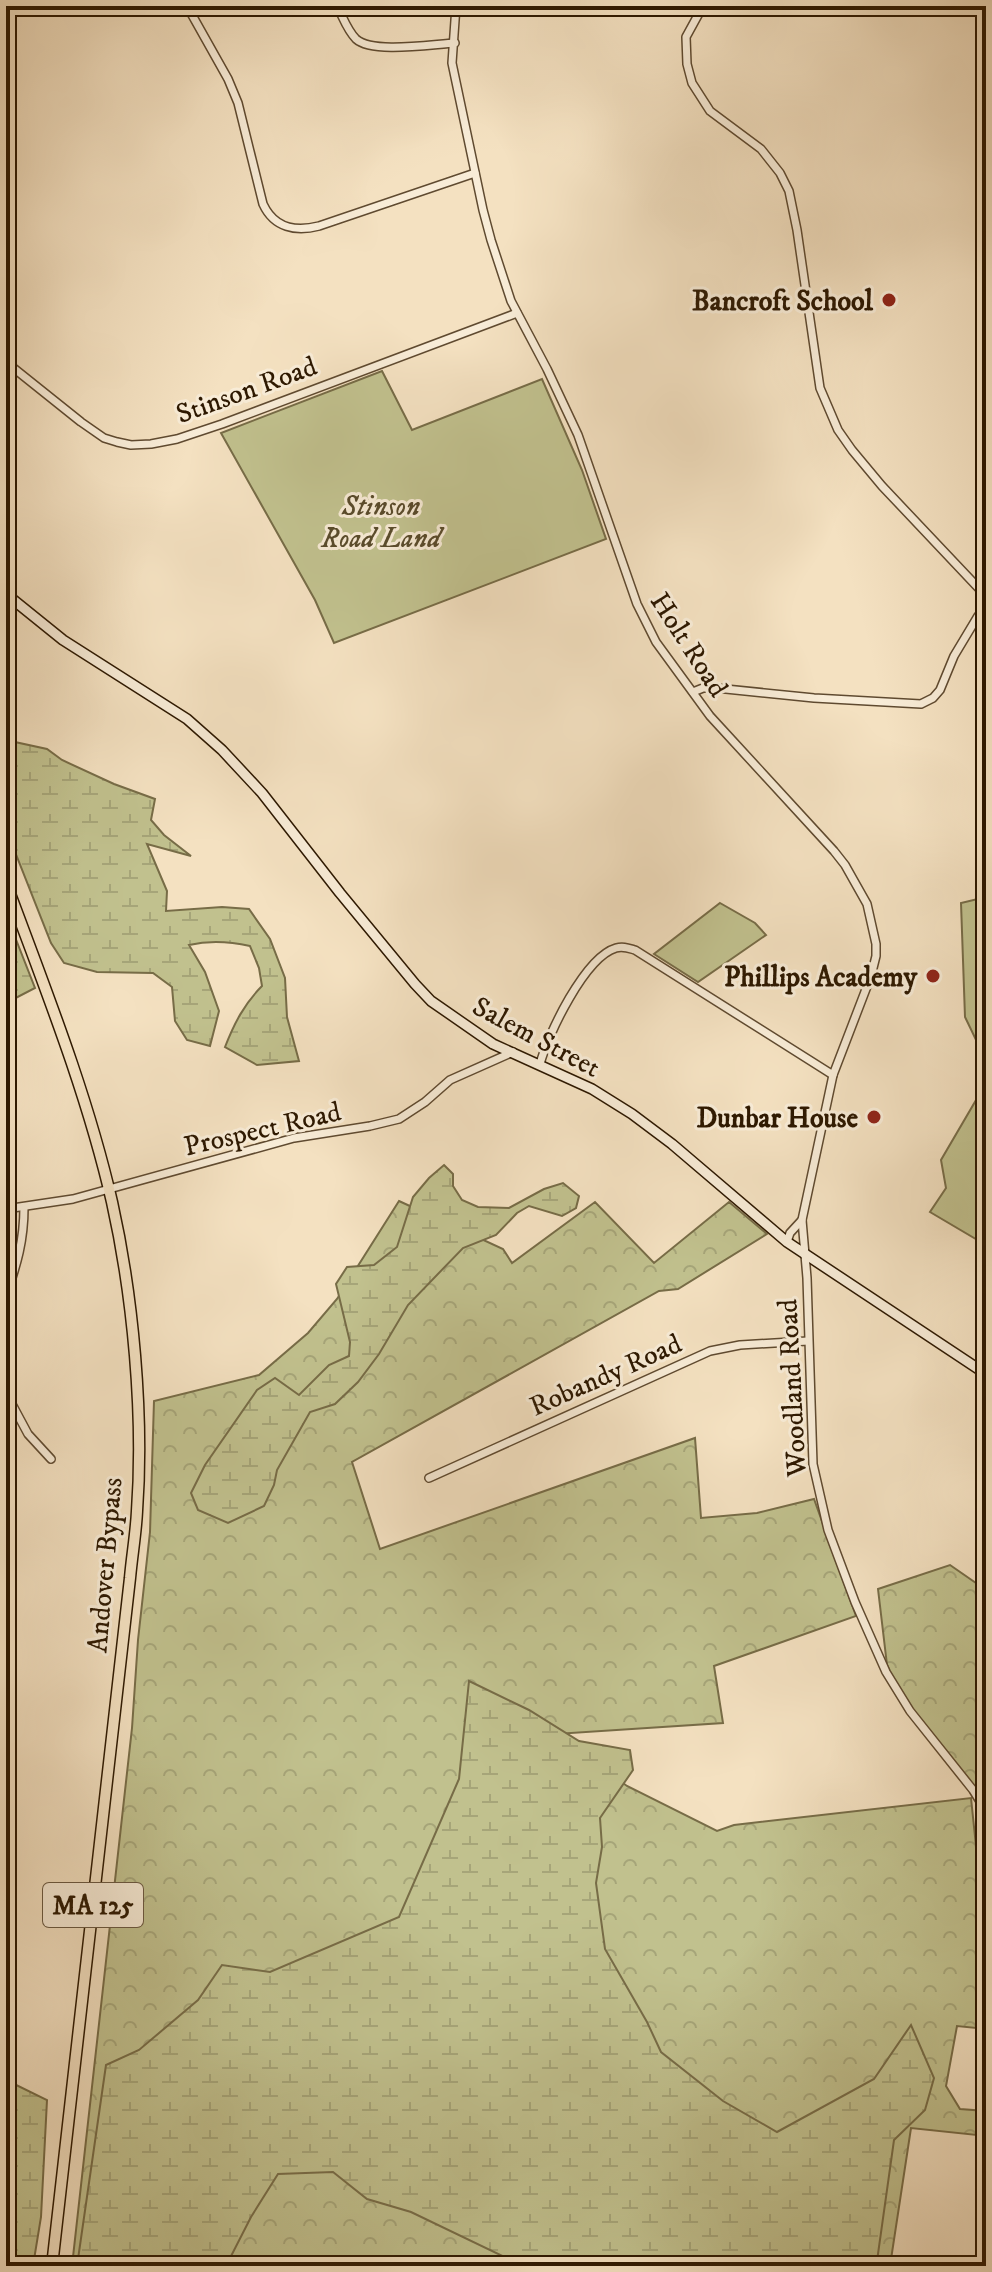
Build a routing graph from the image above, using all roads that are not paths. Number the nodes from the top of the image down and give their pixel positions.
1 (187, 6) edge
2 (337, 6) edge
3 (456, 6) edge
4 (703, 6) edge
5 (455, 43) junction
6 (475, 173) junction
7 (517, 313) junction
8 (6, 362) edge
9 (6, 594) edge
10 (986, 596) edge
11 (986, 607) edge
12 (693, 692) junction
13 (6, 883) edge
14 (513, 1052) junction
15 (540, 1064) junction
16 (833, 1075) junction
17 (108, 1189) junction
18 (24, 1207) junction
19 (6, 1209) edge
20 (802, 1220) junction
21 (787, 1242) junction
22 (804, 1254) junction
23 (6, 1296) edge
24 (808, 1341) junction
25 (986, 1374) edge
26 (6, 1393) edge
27 (51, 1459) dead end
28 (429, 1478) dead end
29 (986, 1811) edge
30 (52, 2266) edge

1 - 6 street
2 - 5 street
3 - 5 street, Holt Road
4 - 10 street
5 - 6 street, Holt Road
6 - 7 street, Holt Road
7 - 8 street, Stinson Road
7 - 12 street, Holt Road
9 - 14 street, Salem Street
11 - 12 street
12 - 16 street, Holt Road
13 - 17 main road, Andover Bypass / MA 125
14 - 15 street, Salem Street
14 - 17 street, Prospect Road
15 - 16 street
15 - 21 street, Salem Street
16 - 20 street, Holt Road
17 - 18 street, Prospect Road
17 - 30 main road, Andover Bypass / MA 125
18 - 19 street, Prospect Road
18 - 23 street
20 - 21 street, Holt Road
20 - 22 street, Holt Road
21 - 22 street, Salem Street
22 - 24 street, Woodland Road
22 - 25 street, Salem Street
24 - 28 street, Robandy Road
24 - 29 street, Woodland Road
26 - 27 street

